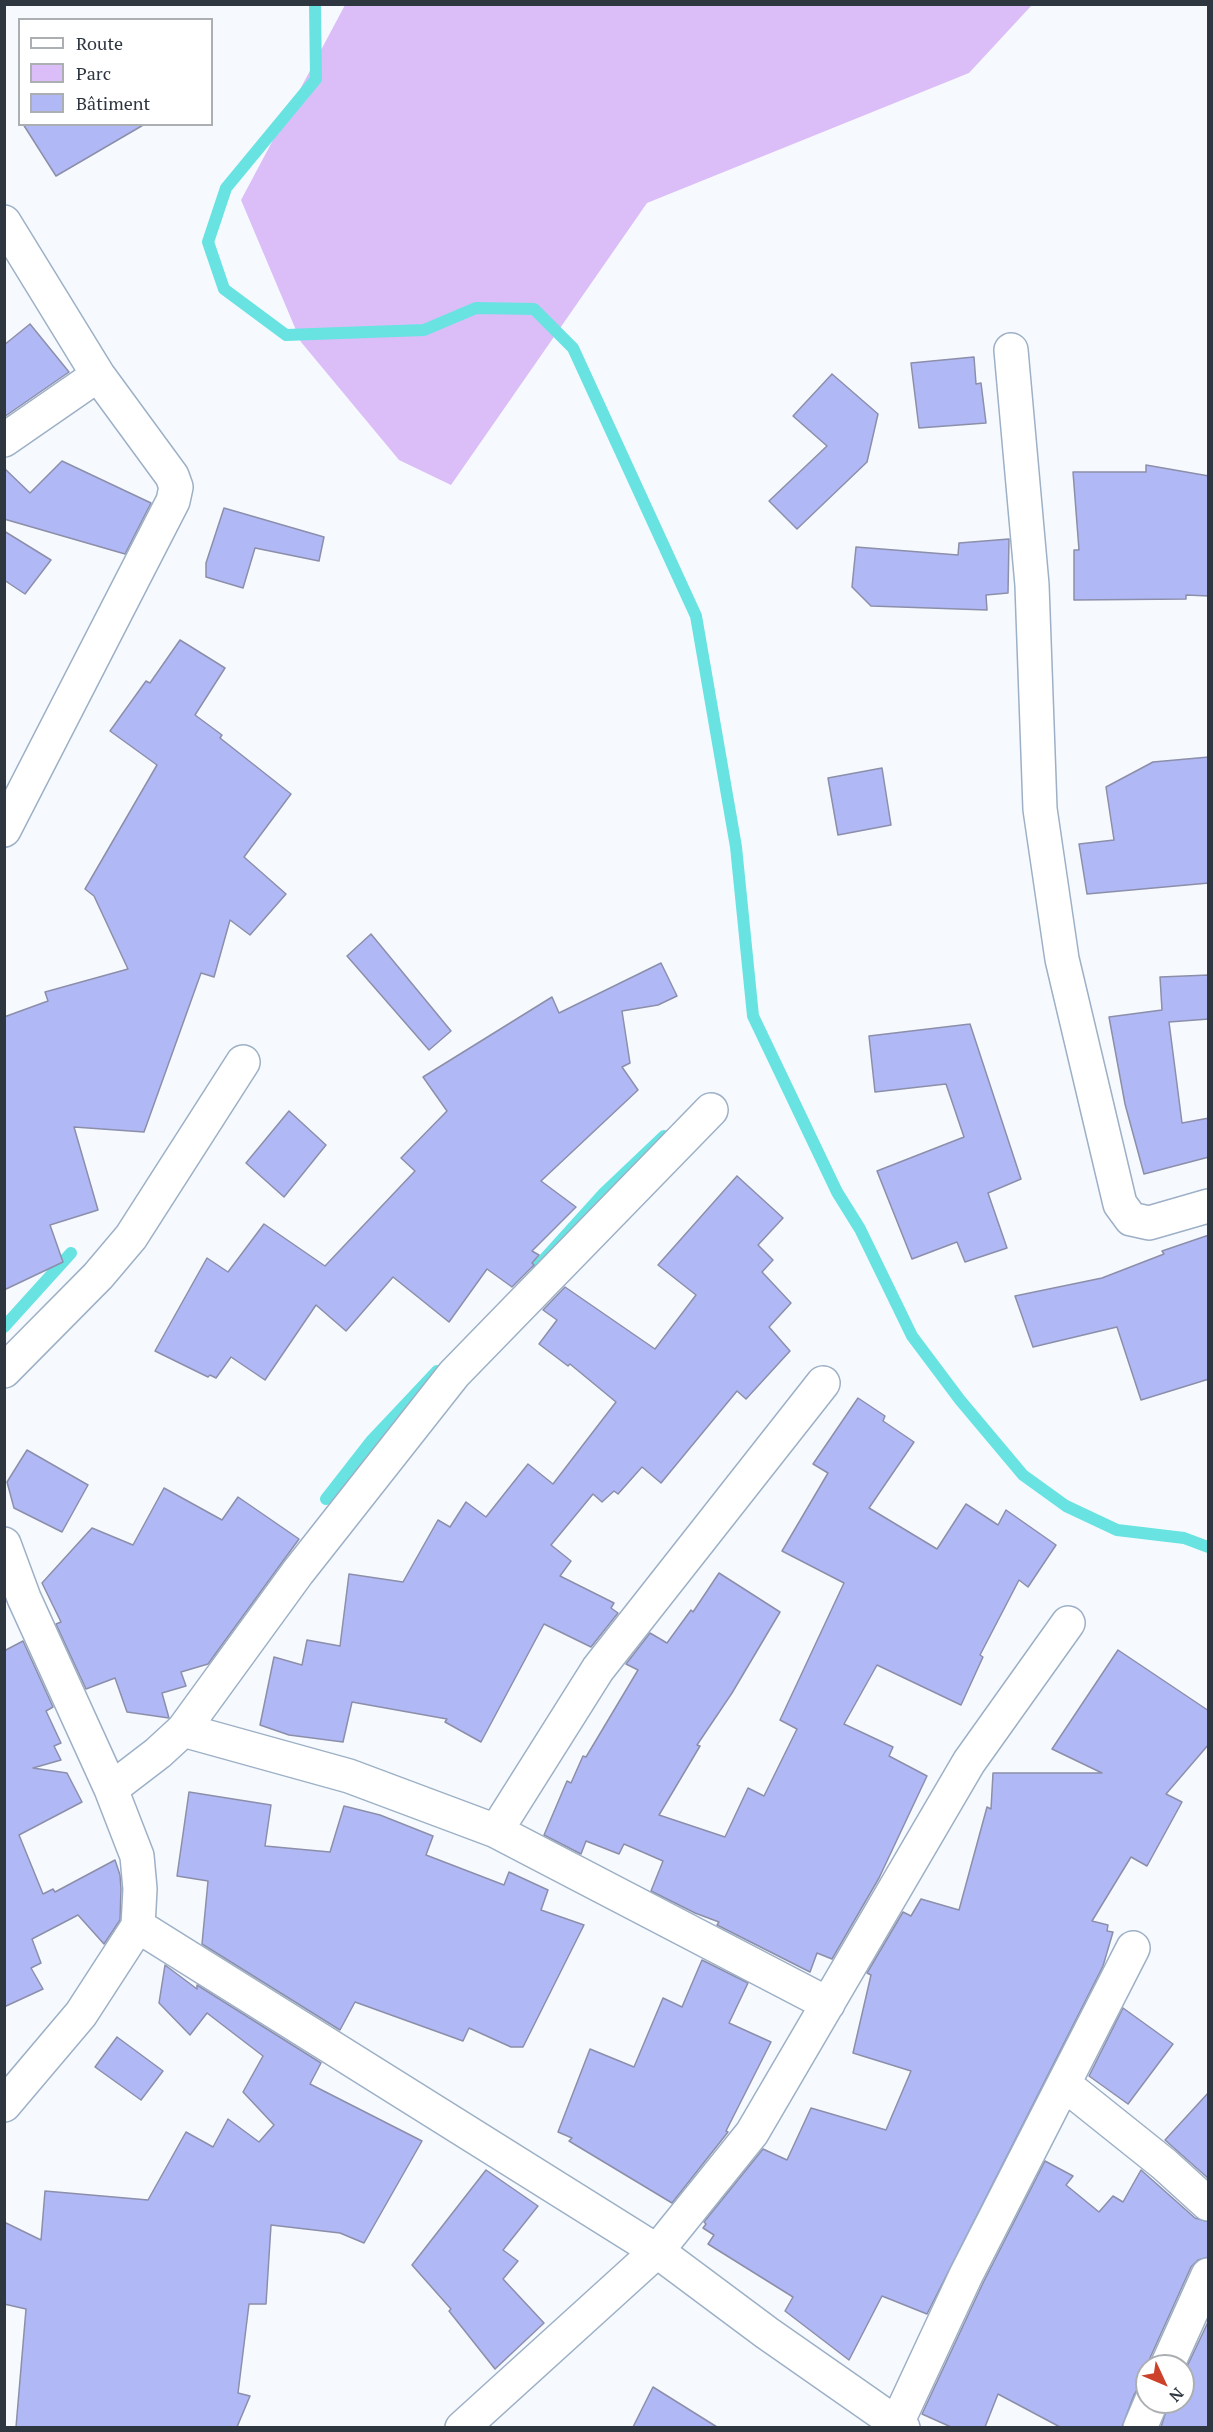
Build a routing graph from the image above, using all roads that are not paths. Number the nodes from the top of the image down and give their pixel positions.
1 (4, 222) edge
2 (1011, 350) dead end
3 (98, 375) junction
4 (4, 440) edge
5 (4, 830) edge
6 (243, 1062) dead end
7 (711, 1110) dead end
8 (1209, 1206) edge
9 (4, 1371) edge
10 (823, 1383) dead end
11 (4, 1544) edge
12 (14, 1604) edge
13 (1068, 1623) dead end
14 (183, 1730) junction
15 (111, 1789) junction
16 (496, 1831) junction
17 (138, 1926) junction
18 (1133, 1948) dead end
19 (828, 2004) junction
20 (1064, 2084) junction
21 (4, 2105) edge
22 (1209, 2204) edge
23 (657, 2251) junction
24 (1209, 2275) edge
25 (1173, 2354) edge
26 (900, 2425) edge
27 (462, 2427) edge

1 - 3 street
2 - 8 street
3 - 4 street
3 - 5 street
6 - 9 street
7 - 14 street
10 - 16 street
11 - 12 street
12 - 15 street
13 - 19 street
14 - 15 street
14 - 16 street
15 - 17 street
16 - 19 street
17 - 21 street
17 - 23 street
18 - 20 street
19 - 23 street
20 - 22 street
20 - 26 street
23 - 26 street
23 - 27 street
24 - 25 street

